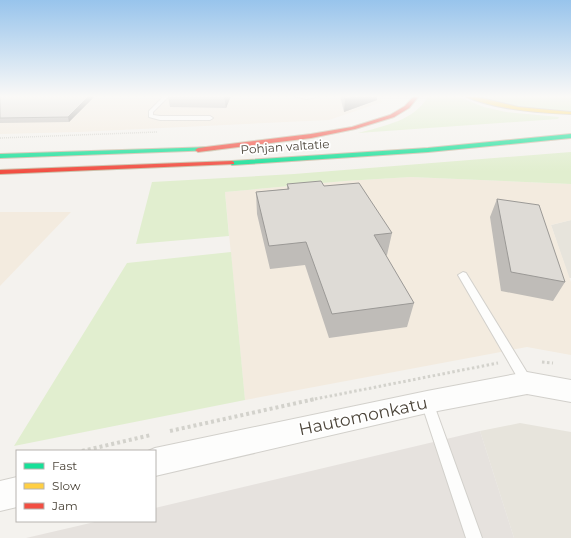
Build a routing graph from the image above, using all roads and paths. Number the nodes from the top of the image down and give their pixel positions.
1 (380, 121) edge
2 (571, 136) edge
3 (334, 142) dead end
4 (571, 143) edge
5 (484, 145) junction
6 (195, 150) junction
7 (0, 156) edge
8 (0, 172) edge
9 (463, 275) dead end
10 (527, 383) junction
11 (571, 391) edge
12 (427, 402) junction
13 (156, 462) edge
14 (16, 492) edge
15 (0, 496) edge
16 (474, 538) edge

1 - 6 highway
2 - 5 highway, Pohjan valtatie
3 - 6 highway, Pohjan valtatie
4 - 5 highway
5 - 8 highway, Pohjan valtatie
6 - 7 highway, Pohjan valtatie
9 - 10 lane
10 - 11 street, Hautomonkatu
10 - 12 street, Hautomonkatu
12 - 13 street, Hautomonkatu
12 - 16 lane
14 - 15 street

